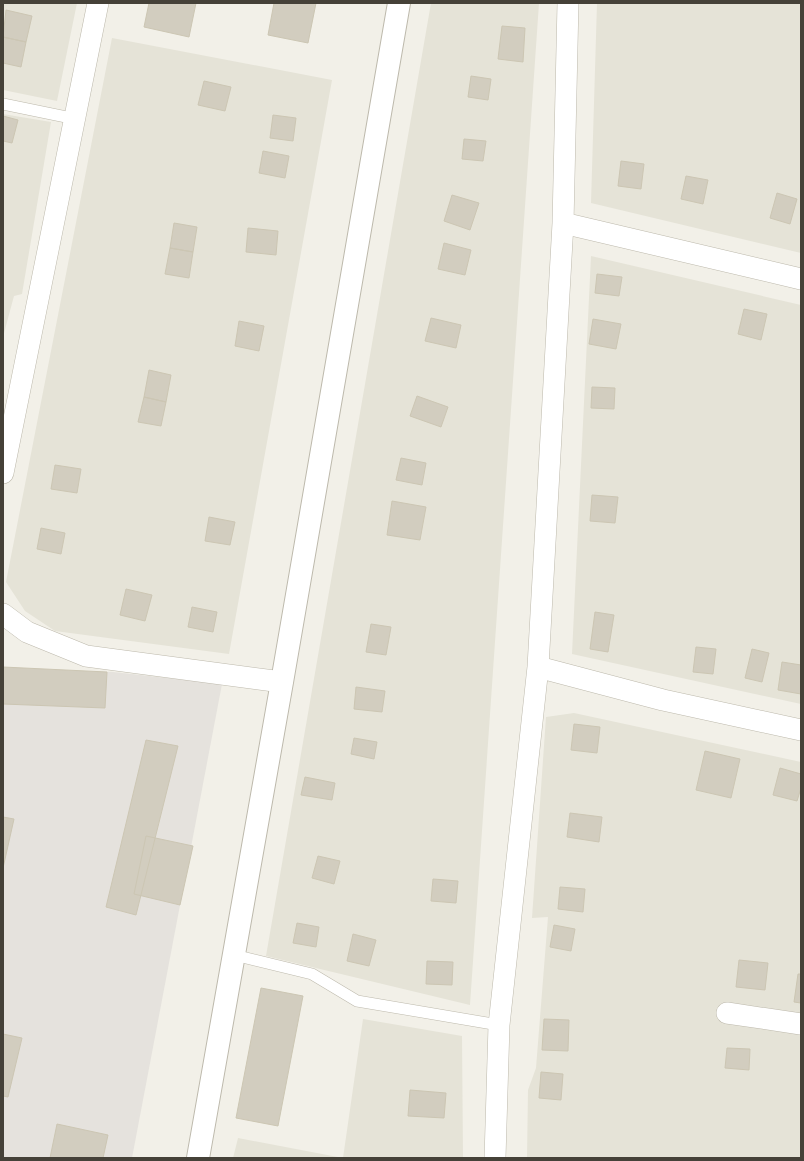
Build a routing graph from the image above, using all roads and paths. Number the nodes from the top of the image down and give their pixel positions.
1 (98, 3) edge
2 (399, 3) edge
3 (568, 3) edge
4 (3, 104) edge
5 (76, 119) junction
6 (563, 223) junction
7 (801, 279) edge
8 (3, 473) edge
9 (3, 614) edge
10 (538, 667) junction
11 (282, 682) junction
12 (801, 730) edge
13 (234, 955) junction
14 (727, 1014) dead end
15 (801, 1024) edge
16 (499, 1025) junction
17 (198, 1158) edge
18 (495, 1158) edge

1 - 5 street
2 - 11 street
3 - 6 street
4 - 5 lane
5 - 8 street
6 - 7 street
6 - 10 street
9 - 11 street
10 - 12 street
10 - 16 street
11 - 13 street
13 - 16 lane
13 - 17 street
14 - 15 street
16 - 18 street

